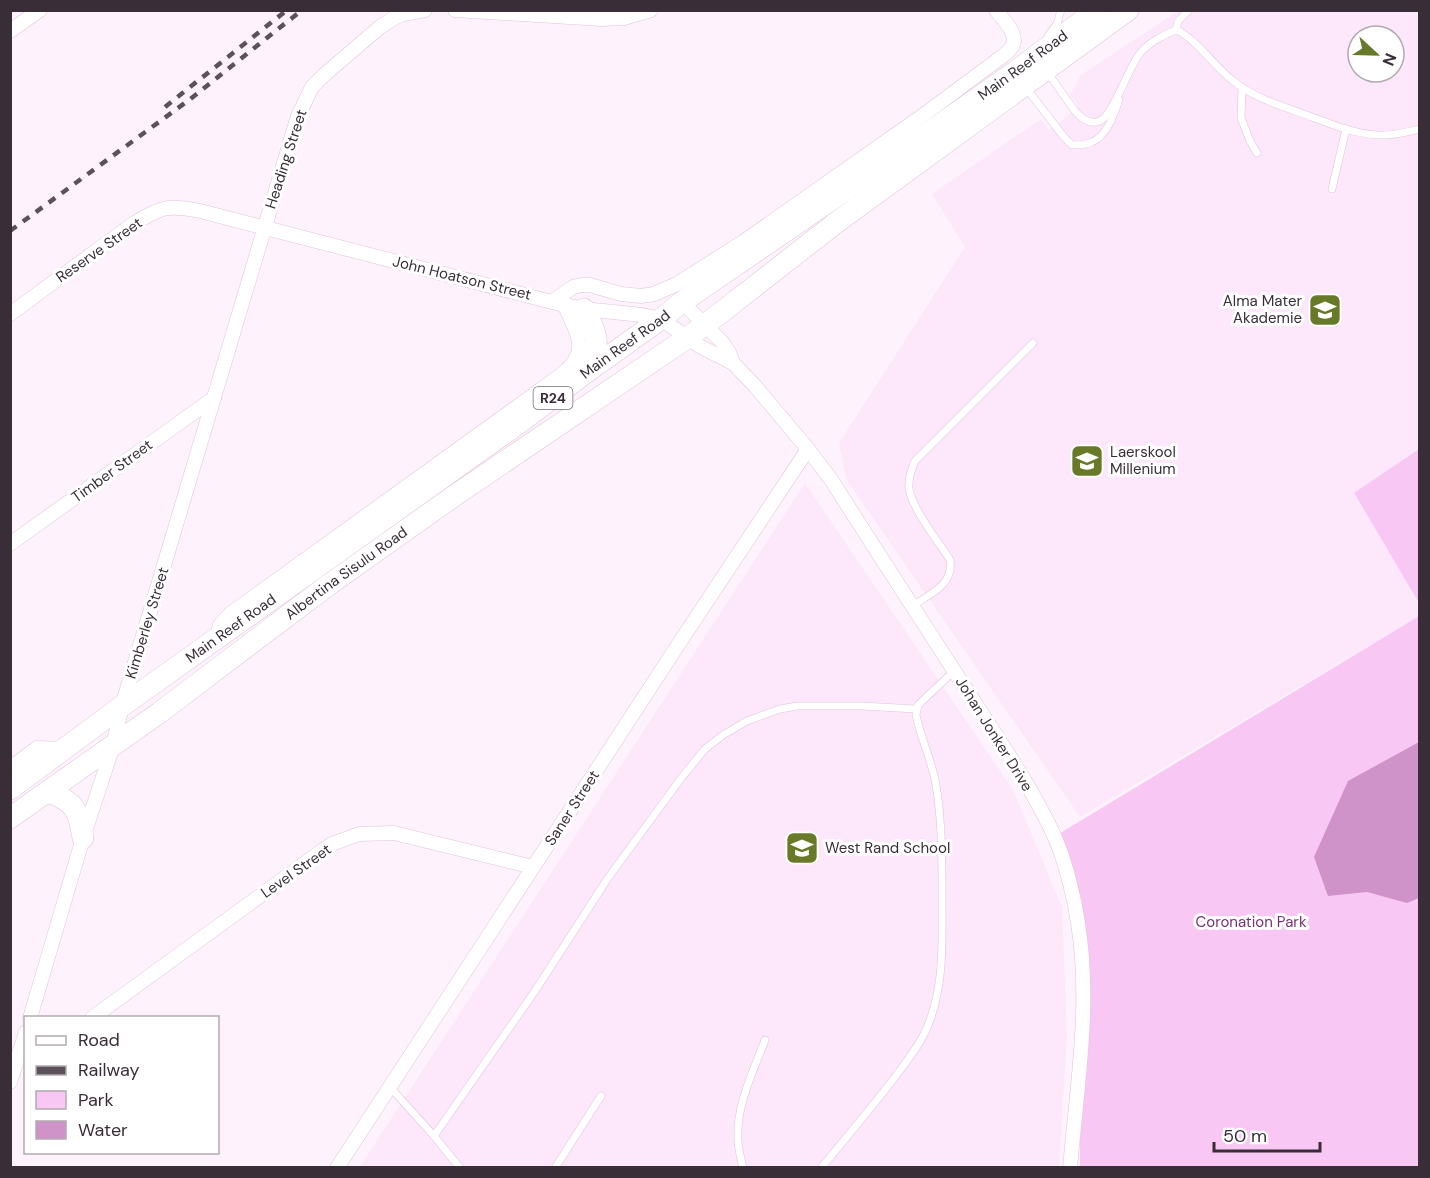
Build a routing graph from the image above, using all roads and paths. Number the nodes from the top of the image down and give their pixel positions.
1 (40, 10) edge
2 (425, 10) edge
3 (455, 10) edge
4 (651, 10) edge
5 (996, 10) edge
6 (1061, 10) edge
7 (1097, 10) edge
8 (1128, 10) edge
9 (1189, 10) edge
10 (500, 12) edge
11 (10, 31) edge
12 (1176, 31) junction
13 (1047, 70) junction
14 (1020, 78) junction
15 (1242, 88) junction
16 (1121, 89) junction
17 (1346, 129) junction
18 (1419, 129) edge
19 (1257, 153) dead end
20 (1332, 189) dead end
21 (265, 228) junction
22 (682, 302) junction
23 (566, 305) junction
24 (10, 314) edge
25 (661, 319) junction
26 (705, 324) junction
27 (687, 338) junction
28 (1033, 343) dead end
29 (733, 363) junction
30 (588, 371) junction
31 (214, 398) junction
32 (808, 449) junction
33 (10, 544) edge
34 (912, 606) junction
35 (217, 639) junction
36 (954, 671) junction
37 (122, 706) junction
38 (916, 709) junction
39 (113, 746) junction
40 (65, 749) junction
41 (10, 768) edge
42 (10, 789) edge
43 (48, 792) junction
44 (10, 818) edge
45 (83, 838) junction
46 (533, 867) junction
47 (30, 1016) edge
48 (93, 1016) edge
49 (24, 1038) edge
50 (765, 1040) dead end
51 (24, 1067) edge
52 (11, 1078) edge
53 (390, 1087) junction
54 (601, 1096) dead end
55 (434, 1136) junction
56 (337, 1167) edge
57 (460, 1167) edge
58 (555, 1167) edge
59 (743, 1167) edge
60 (821, 1167) edge
61 (1070, 1167) edge

1 - 11 street
2 - 21 street, Heading Street
3 - 10 street
4 - 10 street
5 - 23 street
6 - 14 lane
7 - 14 main road, Main Reef Road / R24
8 - 13 main road, Main Reef Road / R24
9 - 12 lane
12 - 15 lane
12 - 16 lane
13 - 14 main road, Main Reef Road / R24
13 - 16 lane
14 - 16 lane
14 - 22 main road, Main Reef Road / R24
14 - 26 main road, Main Reef Road / R24
15 - 17 lane
15 - 19 lane
17 - 18 lane
17 - 20 lane
21 - 23 street, John Hoatson Street
21 - 24 street, Reserve Street
21 - 31 street, Kimberley Street
22 - 25 main road, Main Reef Road / R24
22 - 26 street, Johan Jonker Drive
23 - 25 street, John Hoatson Street
23 - 30 main road
23 - 35 street
25 - 27 street, Johan Jonker Drive
25 - 30 main road, Main Reef Road / R24
26 - 27 main road, Main Reef Road / R24
26 - 29 street, Johan Jonker Drive
27 - 29 street, Johan Jonker Drive
27 - 39 main road, Albertina Sisulu Road / R24
28 - 34 lane
29 - 32 street, Johan Jonker Drive
30 - 35 main road, Main Reef Road / R24
31 - 33 street, Timber Street
31 - 37 street, Kimberley Street
32 - 34 street, Johan Jonker Drive
32 - 46 street, Saner Street
34 - 36 street, Johan Jonker Drive
35 - 37 main road, Main Reef Road / R24
36 - 38 lane
36 - 61 street, Johan Jonker Drive
37 - 39 street, Kimberley Street
37 - 40 main road, Main Reef Road / R24
38 - 55 lane
38 - 60 lane
39 - 43 main road, Albertina Sisulu Road / R24
39 - 45 street, Kimberley Street
40 - 41 street
40 - 42 main road, Main Reef Road / R24
43 - 44 main road, Albertina Sisulu Road / R24
43 - 45 main road
45 - 47 street, Kimberley Street
46 - 48 street, Level Street
46 - 53 street, Saner Street
49 - 52 street
50 - 59 lane
51 - 52 street
53 - 55 lane
53 - 56 street, Saner Street
54 - 58 lane
55 - 57 lane

